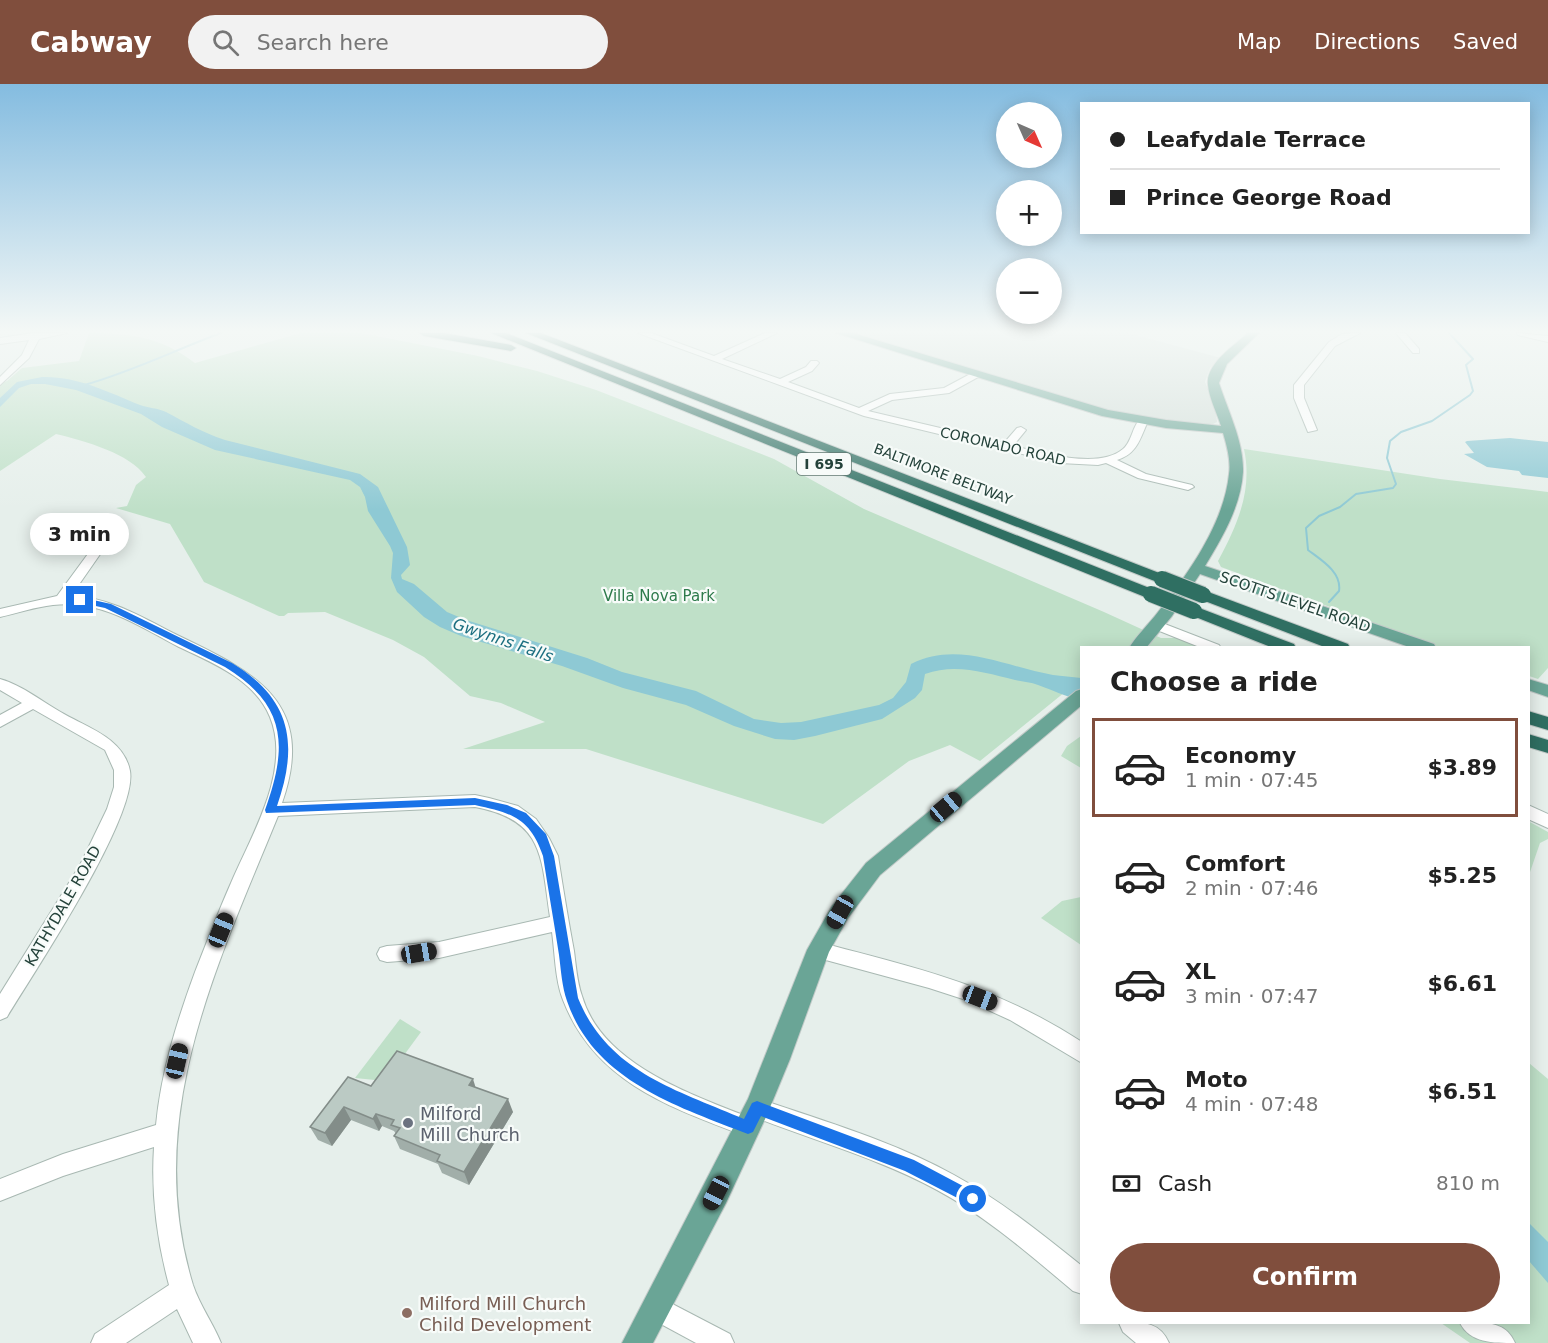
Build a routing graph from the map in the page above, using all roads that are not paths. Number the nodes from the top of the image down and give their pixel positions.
1 (637, 392) edge
2 (644, 392) edge
3 (682, 392) edge
4 (804, 392) edge
5 (939, 392) edge
6 (1036, 392) edge
7 (1216, 392) edge
8 (1299, 392) edge
9 (860, 411) junction
10 (710, 418) junction
11 (1143, 421) junction
12 (1312, 429) dead end
13 (1021, 430) dead end
14 (1227, 430) junction
15 (1006, 447) junction
16 (1108, 460) junction
17 (1188, 488) dead end
18 (97, 550) dead end
19 (1196, 567) junction
20 (62, 599) junction
21 (0, 613) edge
22 (1157, 625) junction
23 (1139, 646) edge
24 (1209, 646) edge
25 (1283, 646) edge
26 (1336, 646) edge
27 (1422, 646) edge
28 (0, 684) edge
29 (1530, 685) edge
30 (1548, 691) edge
31 (1078, 698) edge
32 (33, 703) junction
33 (1530, 718) edge
34 (0, 722) edge
35 (1548, 724) edge
36 (1530, 741) edge
37 (1548, 747) edge
38 (270, 810) junction
39 (1530, 812) edge
40 (1548, 822) edge
41 (558, 924) junction
42 (818, 950) junction
43 (387, 954) dead end
44 (0, 1011) edge
45 (1080, 1053) edge
46 (752, 1118) junction
47 (164, 1133) junction
48 (0, 1190) edge
49 (1080, 1280) edge
50 (182, 1291) junction
51 (657, 1308) junction
52 (1133, 1324) edge
53 (1474, 1324) edge
54 (104, 1343) edge
55 (208, 1343) edge
56 (638, 1343) edge
57 (721, 1343) edge
58 (1156, 1343) edge
59 (1502, 1343) edge

1 - 10 highway
2 - 10 highway, I 695
3 - 26 highway, BALTIMORE BELTWAY / I 695, bridge
4 - 9 street, CORONADO ROAD
5 - 9 street
6 - 11 main road
7 - 14 main road
8 - 12 street
9 - 15 street, CORONADO ROAD
10 - 25 highway, I 695, bridge
11 - 14 main road
11 - 16 street, CORONADO ROAD
13 - 15 street
14 - 19 main road
15 - 16 street, CORONADO ROAD
16 - 17 street
18 - 20 street
19 - 22 main road
19 - 27 main road, SCOTTS LEVEL ROAD
20 - 21 street
20 - 38 street
22 - 23 main road
22 - 24 street
28 - 32 street, KATHYDALE ROAD
29 - 30 main road
31 - 42 main road
32 - 34 street
32 - 44 street, KATHYDALE ROAD
33 - 35 highway
36 - 37 highway
38 - 41 street
38 - 47 street
39 - 40 street
41 - 43 street
41 - 46 street
42 - 45 street
42 - 46 main road
46 - 49 street
46 - 51 main road
47 - 48 street
47 - 50 street
50 - 54 street
50 - 55 street
51 - 56 main road
51 - 57 street
52 - 58 street
53 - 59 street

